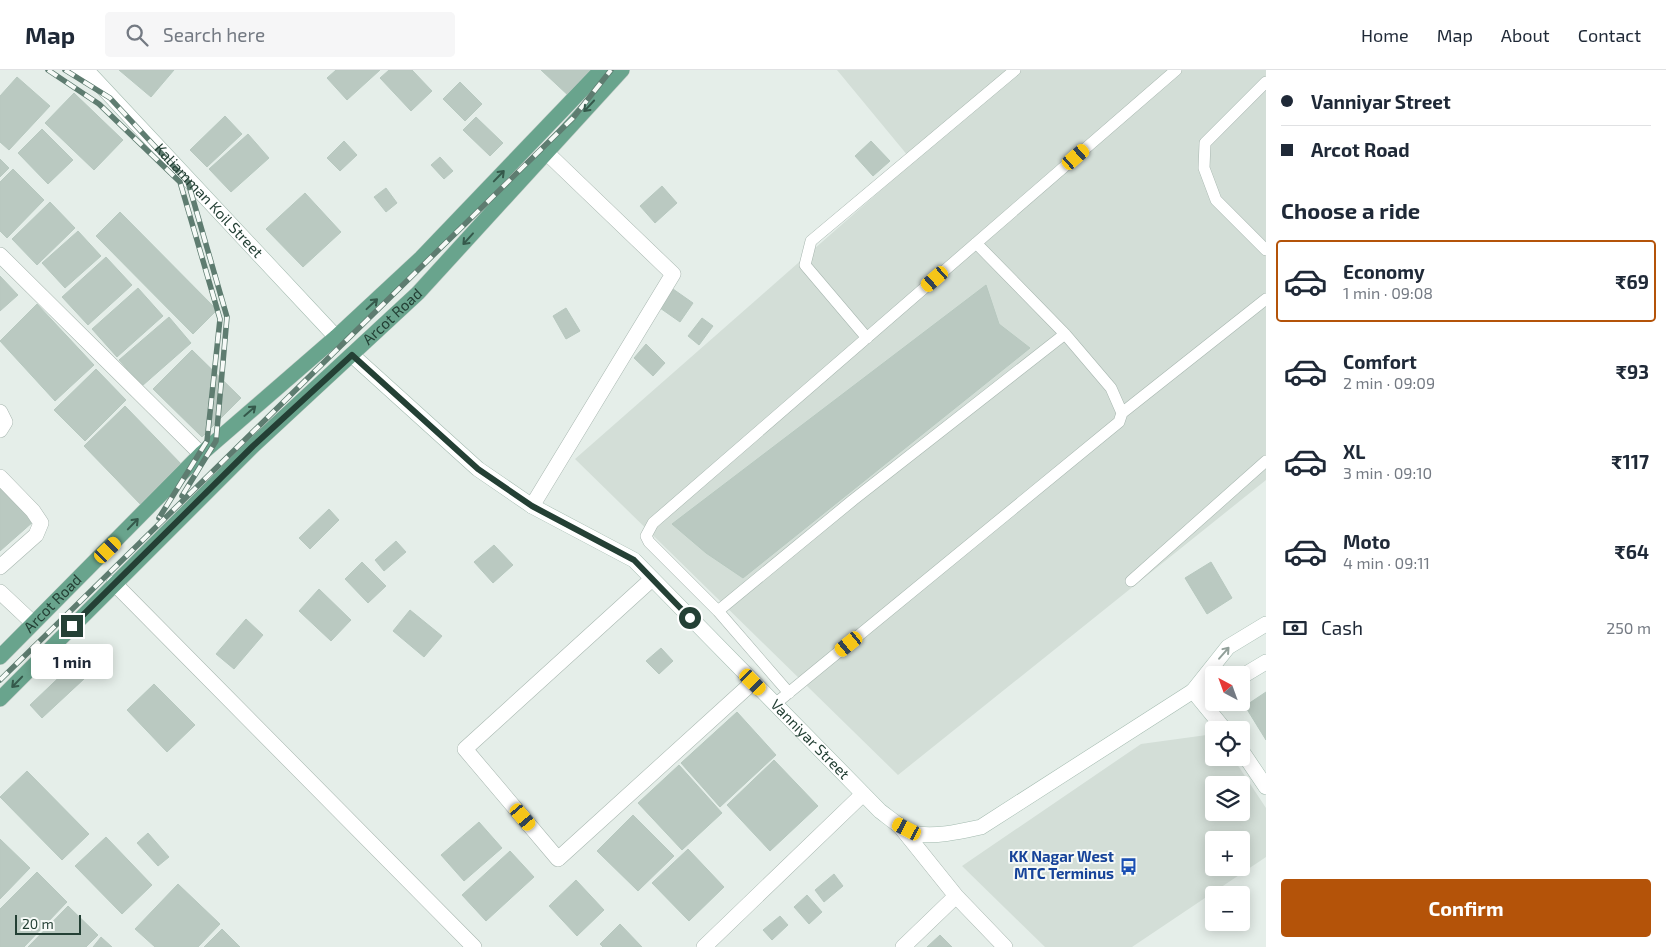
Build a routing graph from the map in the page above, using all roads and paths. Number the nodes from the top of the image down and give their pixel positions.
1 (78, 70) edge
2 (601, 70) edge
3 (622, 70) edge
4 (1015, 70) edge
5 (1176, 70) edge
6 (94, 73) edge
7 (1266, 82) edge
8 (546, 152) junction
9 (480, 196) junction
10 (495, 209) junction
11 (976, 243) junction
12 (1266, 250) edge
13 (0, 255) edge
14 (1266, 299) edge
15 (1065, 334) junction
16 (336, 337) junction
17 (867, 338) junction
18 (352, 355) junction
19 (0, 412) edge
20 (1122, 413) junction
21 (0, 430) edge
22 (201, 454) junction
23 (1266, 461) edge
24 (0, 477) edge
25 (532, 506) junction
26 (0, 567) edge
27 (652, 579) junction
28 (1131, 580) dead end
29 (114, 583) junction
30 (0, 592) edge
31 (718, 612) junction
32 (33, 623) junction
33 (1266, 624) edge
34 (0, 657) edge
35 (1266, 662) edge
36 (1250, 672) edge
37 (753, 682) junction
38 (1205, 688) edge
39 (1194, 691) junction
40 (789, 693) junction
41 (0, 700) edge
42 (775, 704) junction
43 (1218, 721) edge
44 (1250, 763) edge
45 (1266, 787) edge
46 (863, 794) junction
47 (898, 824) junction
48 (956, 896) junction
49 (474, 947) edge
50 (704, 947) edge
51 (903, 947) edge
52 (1005, 947) edge

1 - 6 street, Kaliamman Koil Street
9 -> 2 main road, Arcot Road
3 -> 8 main road, Arcot Road
4 - 17 lane
5 - 11 lane
6 - 16 street, Kaliamman Koil Street
7 - 12 lane
8 - 10 main road, Arcot Road
8 - 25 street
9 - 10 main road
16 -> 9 main road, Arcot Road
10 -> 18 main road, Arcot Road
11 - 15 lane
11 - 17 lane
13 - 22 street
14 - 20 lane
15 - 20 lane
15 - 31 lane
22 -> 16 main road, Arcot Road
17 - 31 lane
18 - 25 street, Vanniyar Street
18 - 29 main road, Arcot Road
19 - 21 street
20 - 40 lane
32 -> 22 main road, Arcot Road
23 - 28 lane
24 - 26 street
25 - 27 street, Vanniyar Street
27 - 37 street, Vanniyar Street
27 - 37 street
29 -> 41 main road, Arcot Road
29 - 49 street
30 - 32 street
31 - 40 lane
32 - 34 main road, Arcot Road
39 -> 33 street
35 - 36 street
37 - 42 street, Vanniyar Street
38 - 39 street
39 - 43 street
39 - 47 street, Vanniyar Street
40 - 42 lane
42 - 46 street, Vanniyar Street
44 - 45 street
46 - 47 street, Vanniyar Street
46 - 50 street
47 - 48 street, Vanniyar Street
48 - 51 street
48 - 52 street, Vanniyar Street

